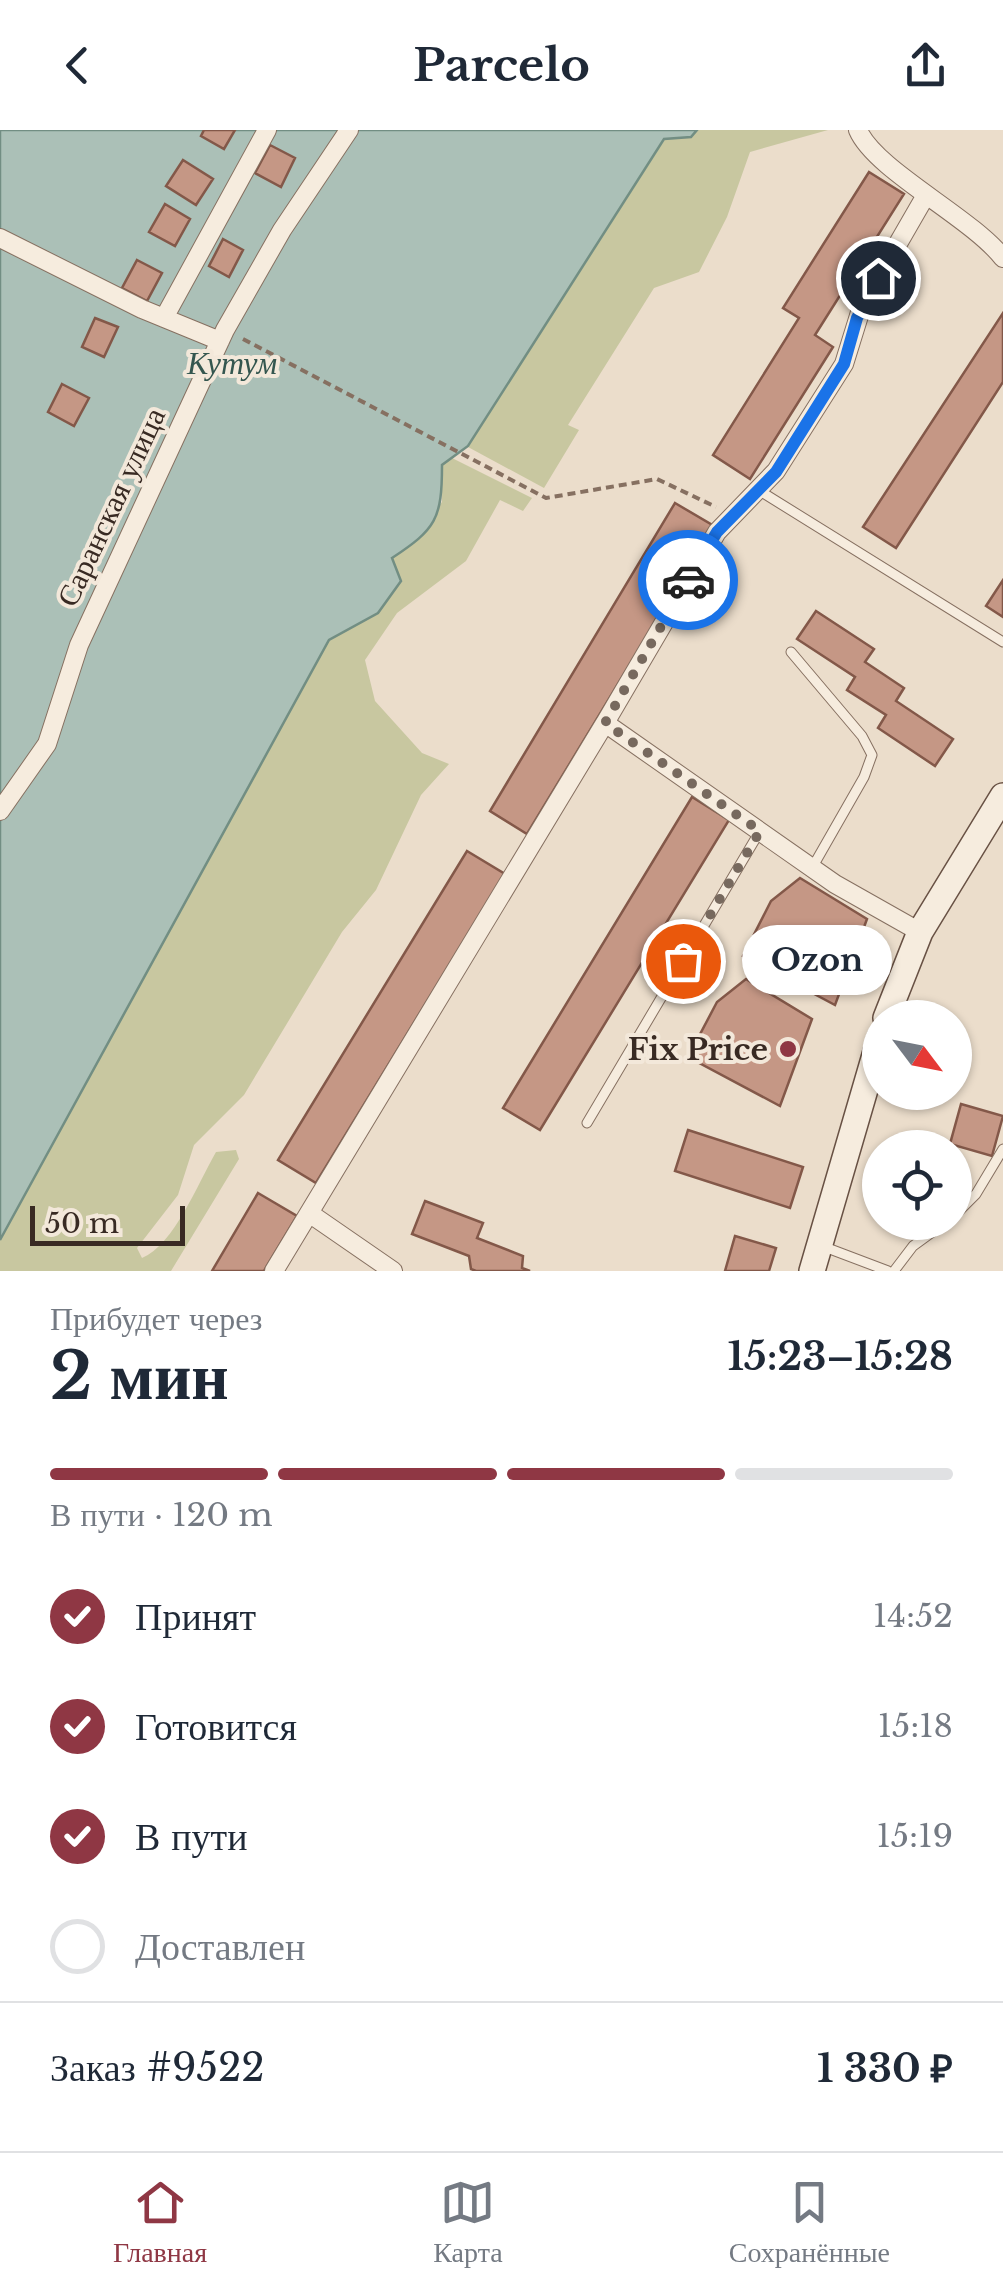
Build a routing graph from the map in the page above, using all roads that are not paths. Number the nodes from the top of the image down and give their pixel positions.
1 (267, 130) edge
2 (350, 130) edge
3 (859, 134) edge
4 (926, 194) junction
5 (0, 238) edge
6 (1003, 258) edge
7 (164, 318) junction
8 (223, 336) junction
9 (760, 491) junction
10 (1003, 642) edge
11 (791, 652) dead end
12 (605, 723) junction
13 (1003, 796) edge
14 (2, 804) edge
15 (760, 831) junction
16 (812, 868) junction
17 (920, 932) junction
18 (893, 1000) edge
19 (862, 1100) edge
20 (586, 1124) dead end
21 (1003, 1149) edge
22 (972, 1198) edge
23 (309, 1213) junction
24 (921, 1240) edge
25 (820, 1245) junction
26 (274, 1271) edge
27 (393, 1271) edge
28 (812, 1271) edge
29 (891, 1271) edge

1 - 7 street
2 - 8 street, Саранская улица
3 - 4 street
4 - 6 street
4 - 9 street
5 - 7 street
7 - 8 street
8 - 14 street, Саранская улица
9 - 10 lane
9 - 12 street
11 - 16 lane
12 - 15 street
12 - 23 street
13 - 17 main road
15 - 16 street
15 - 20 lane
16 - 17 street
17 - 18 main road
19 - 25 main road
21 - 22 lane
23 - 26 street
23 - 27 street
24 - 29 lane
25 - 28 main road
25 - 29 lane

